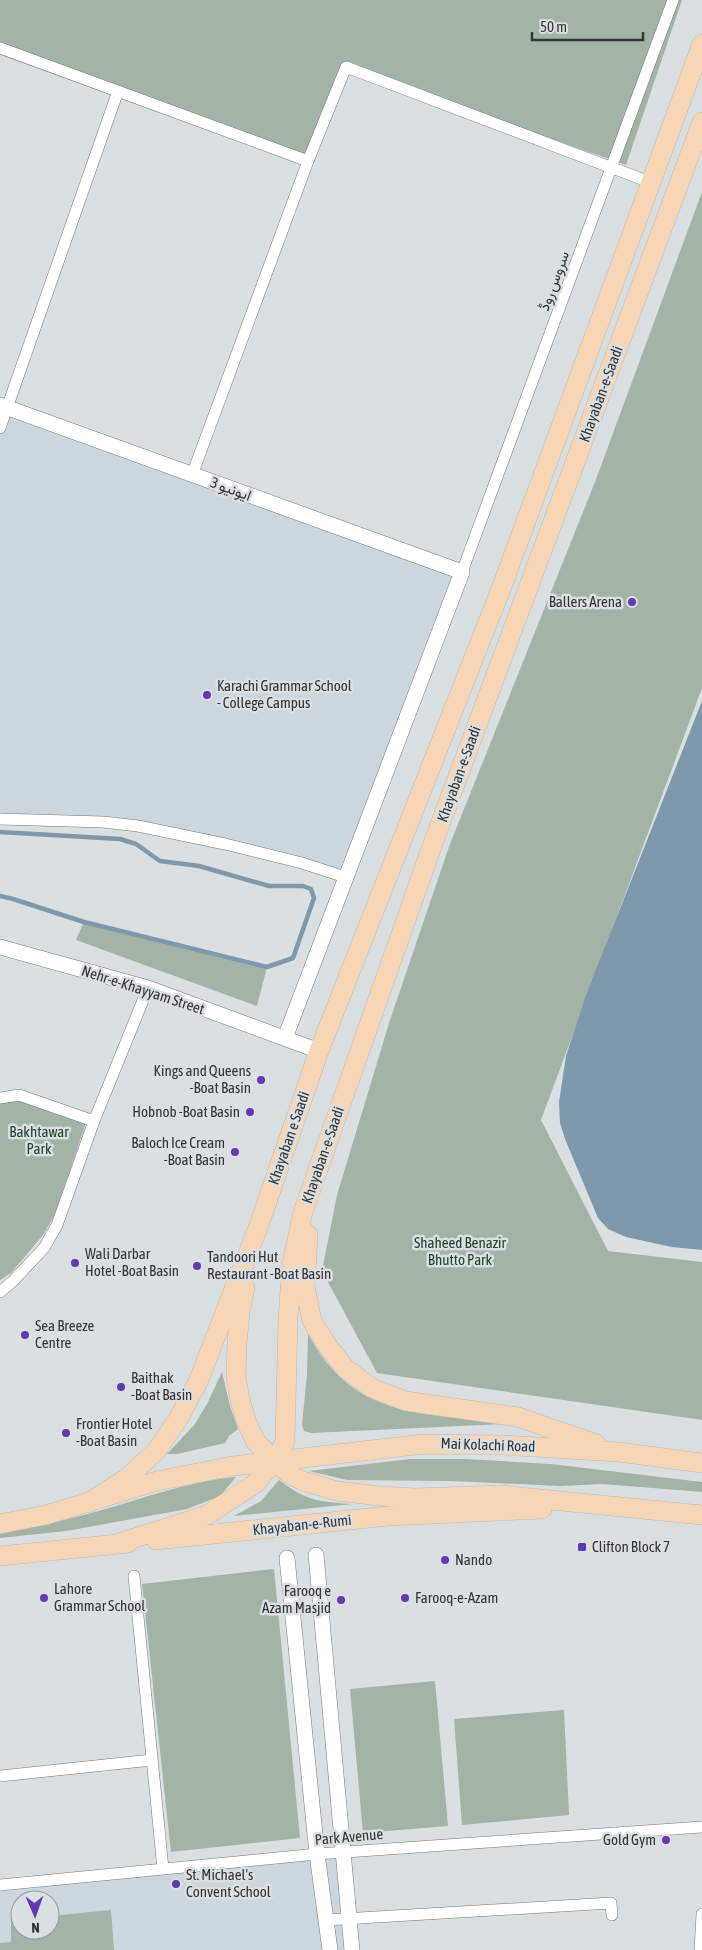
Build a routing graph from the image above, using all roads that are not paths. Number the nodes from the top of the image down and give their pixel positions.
1 (673, 0) edge
2 (702, 44) edge
3 (0, 48) edge
4 (118, 91) junction
5 (702, 122) edge
6 (308, 161) junction
7 (612, 168) junction
8 (652, 183) junction
9 (4, 407) edge
10 (0, 428) edge
11 (192, 476) junction
12 (462, 572) junction
13 (0, 819) edge
14 (345, 877) junction
15 (0, 947) edge
16 (148, 988) junction
17 (285, 1038) junction
18 (319, 1051) junction
19 (0, 1098) edge
20 (94, 1121) junction
21 (314, 1176) junction
22 (259, 1225) junction
23 (0, 1292) edge
24 (619, 1452) junction
25 (274, 1461) junction
26 (702, 1463) edge
27 (88, 1503) junction
28 (606, 1506) junction
29 (702, 1515) edge
30 (0, 1524) edge
31 (116, 1544) junction
32 (316, 1554) dead end
33 (0, 1556) edge
34 (287, 1558) dead end
35 (134, 1576) dead end
36 (152, 1760) junction
37 (0, 1776) edge
38 (702, 1827) edge
39 (343, 1852) junction
40 (317, 1854) junction
41 (163, 1869) junction
42 (0, 1885) edge
43 (702, 1914) edge
44 (612, 1915) dead end
45 (326, 1920) junction
46 (349, 1920) junction
47 (330, 1950) edge
48 (352, 1950) edge
49 (700, 1950) edge

1 - 7 street, سروس روڈ
2 - 8 main road, Khayaban-e-Saadi
3 - 4 street
4 - 6 street
4 - 9 street
5 - 21 main road, Khayaban-e-Saadi
6 - 7 street
6 - 11 street
7 - 8 street
7 - 12 street, سروس روڈ
8 - 18 main road, Khayaban-e-Saadi
9 - 10 street
9 - 11 street, ایونیو 3
11 - 12 street, ایونیو 3
12 - 14 street
13 - 14 street
14 - 17 street
15 - 16 street, Nehr-e-Khayyam Street
16 - 17 street, Nehr-e-Khayyam Street
16 - 20 street
17 - 18 street, Nehr-e-Khayyam Street
18 - 22 main road, Khayaban e Saadi
19 - 20 street
20 - 23 street
21 - 24 main road
21 - 25 main road, Khayaban-e-Saadi
22 - 25 main road
22 - 27 main road
24 - 25 main road, Mai Kolachi Road
24 - 26 main road, Mai Kolachi Road
25 - 27 main road
25 - 28 main road
25 - 31 main road
27 - 30 main road
28 - 29 main road
28 - 31 main road, Khayaban-e-Rumi
31 - 33 main road, Khayaban-e-Rumi
32 - 39 street
34 - 40 street
35 - 36 street
36 - 37 street
36 - 41 street
38 - 39 street, Park Avenue
39 - 40 street, Park Avenue
39 - 46 street
40 - 41 street, Park Avenue
40 - 45 street
41 - 42 street, Park Avenue
43 - 49 street
44 - 46 street
45 - 46 street
45 - 47 street
46 - 48 street

